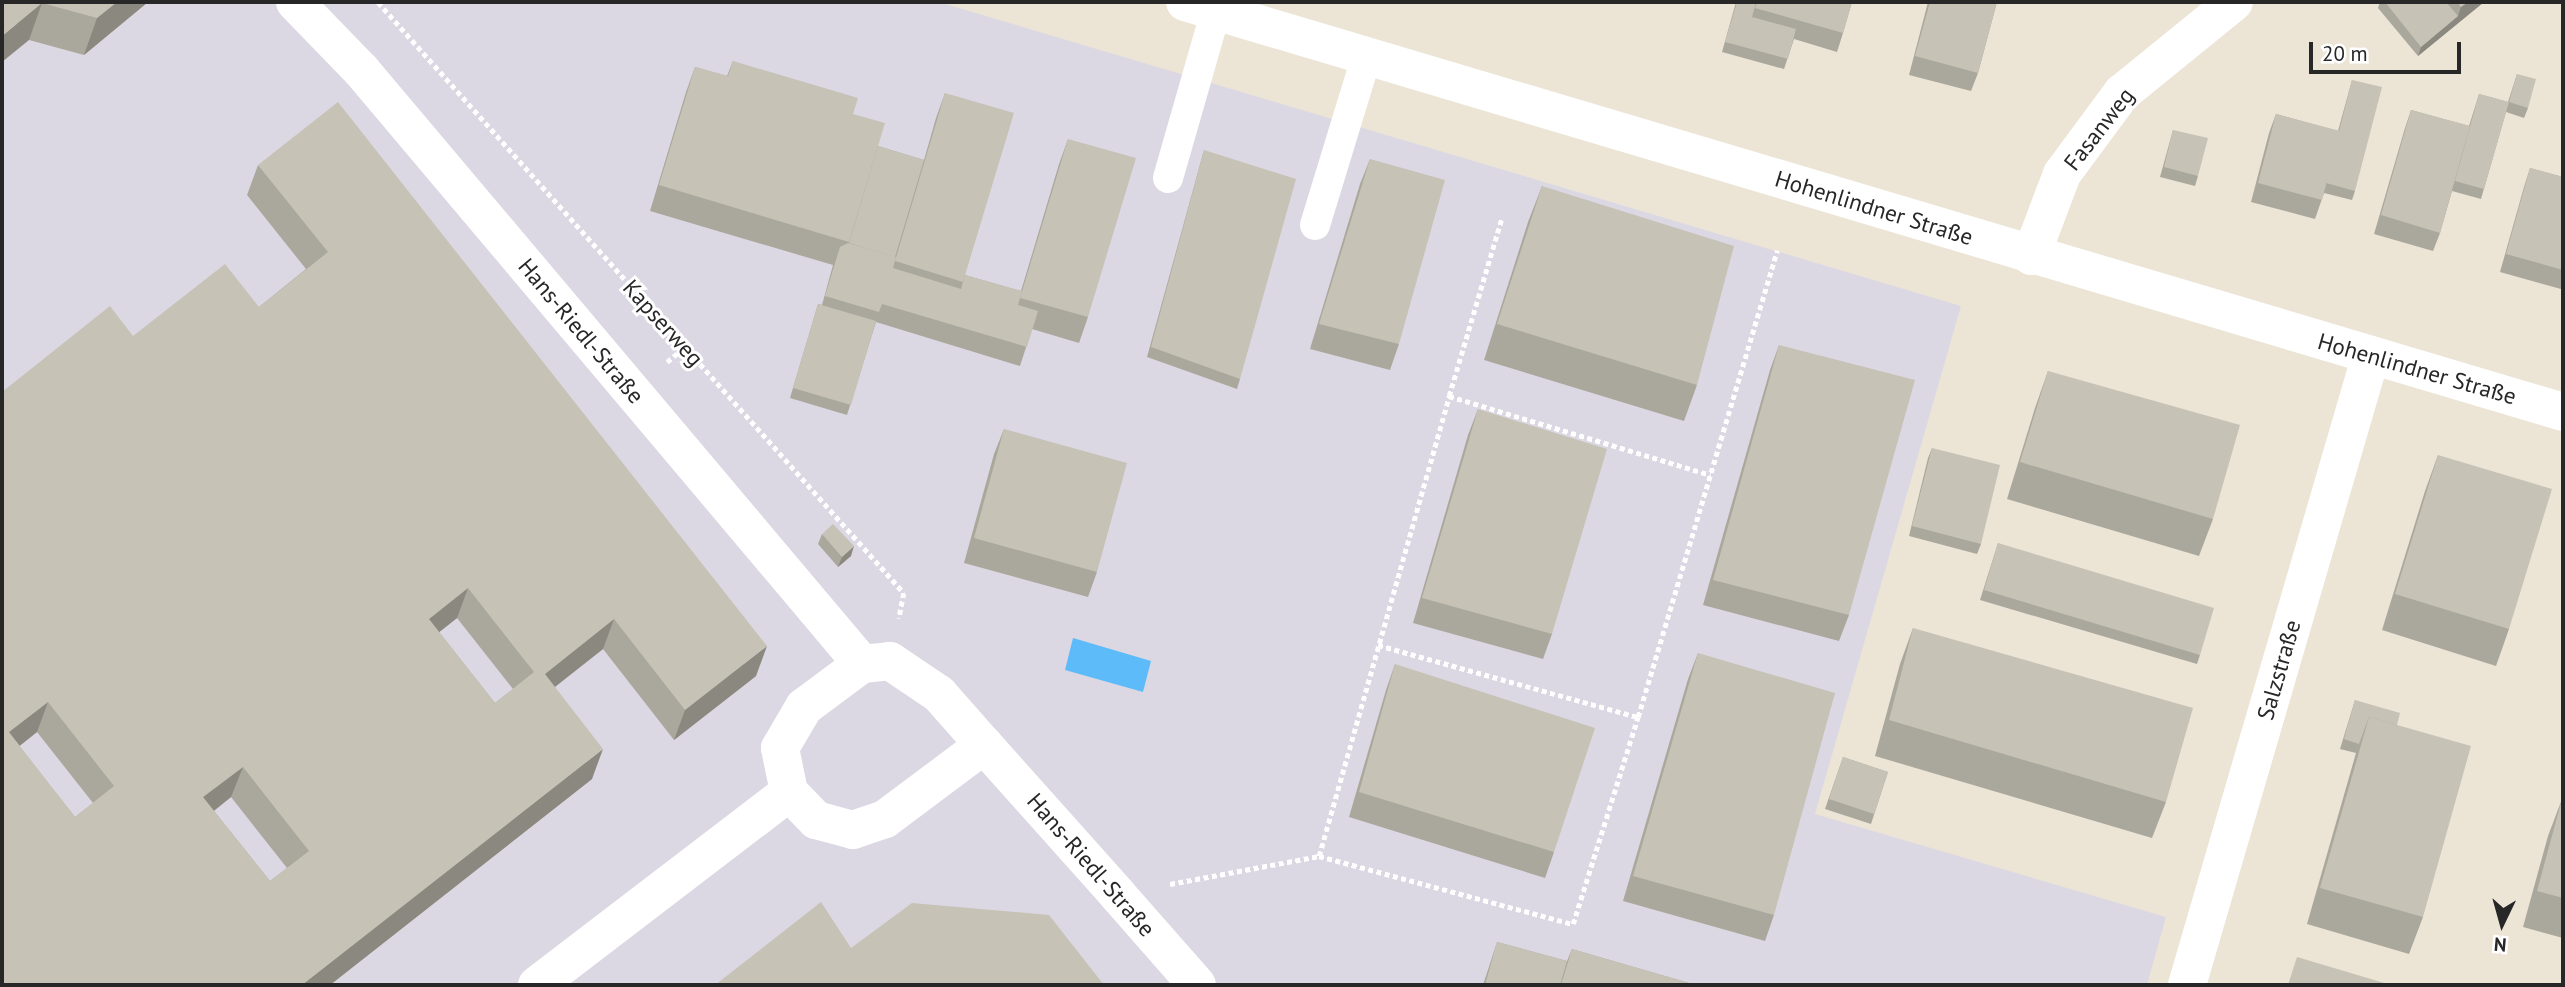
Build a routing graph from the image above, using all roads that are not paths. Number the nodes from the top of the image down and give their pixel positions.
1 (295, 2) edge
2 (2234, 2) edge
3 (1201, 6) edge
4 (1367, 55) junction
5 (1168, 178) dead end
6 (1315, 225) dead end
7 (2031, 256) junction
8 (2371, 355) junction
9 (2563, 412) edge
10 (876, 662) junction
11 (984, 745) junction
12 (789, 792) junction
13 (537, 985) edge
14 (1197, 985) edge
15 (2187, 985) edge

1 - 10 street, Hans-Riedl-Straße
2 - 7 street, Fasanweg
3 - 4 street, Hohenlindner Straße
3 - 5 lane
4 - 6 lane
4 - 7 street, Hohenlindner Straße
7 - 8 street, Hohenlindner Straße
8 - 9 street, Hohenlindner Straße
8 - 15 street, Salzstraße
10 - 11 street, Hans-Riedl-Straße
10 - 12 street
11 - 12 street
11 - 14 street, Hans-Riedl-Straße
12 - 13 street

